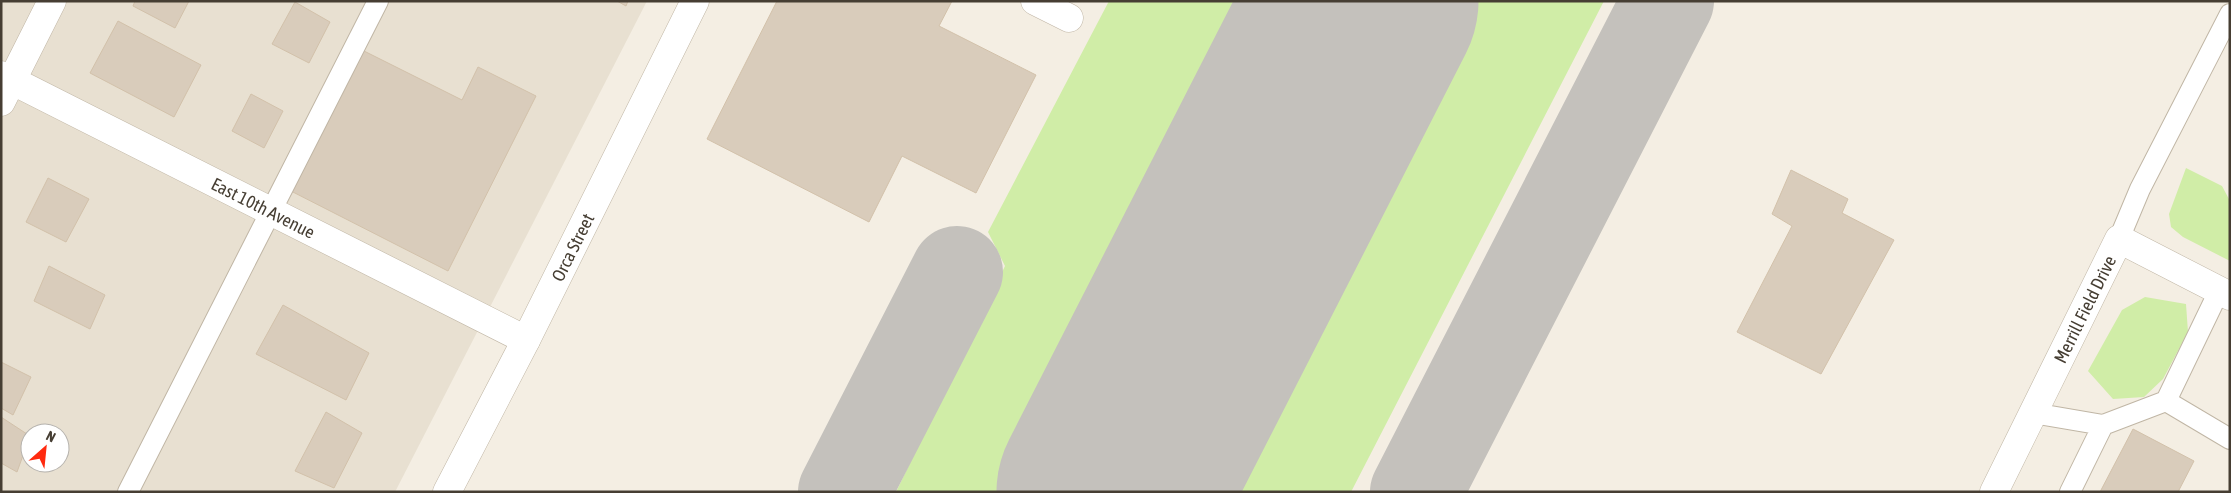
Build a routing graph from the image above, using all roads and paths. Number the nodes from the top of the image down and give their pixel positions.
1 (52, 1) edge
2 (378, 1) edge
3 (695, 1) edge
4 (1035, 1) edge
5 (2230, 14) edge
6 (1068, 18) dead end
7 (5, 86) edge
8 (272, 212) junction
9 (2119, 239) junction
10 (2224, 294) edge
11 (526, 340) junction
12 (2166, 401) junction
13 (2033, 413) junction
14 (2103, 425) junction
15 (2230, 439) edge
16 (128, 492) edge
17 (447, 492) edge
18 (1994, 492) edge
19 (2070, 492) edge

1 - 7 street
2 - 8 lane
3 - 11 street, Orca Street
4 - 6 street
5 - 9 lane
7 - 8 street, East 10th Avenue
8 - 11 street, East 10th Avenue
8 - 16 lane
9 - 10 street, Merrill Field Drive
9 - 13 street, Merrill Field Drive
10 - 12 lane
11 - 17 street, Orca Street
12 - 14 lane
12 - 15 lane
13 - 14 lane
13 - 18 street, Merrill Field Drive
14 - 19 lane

